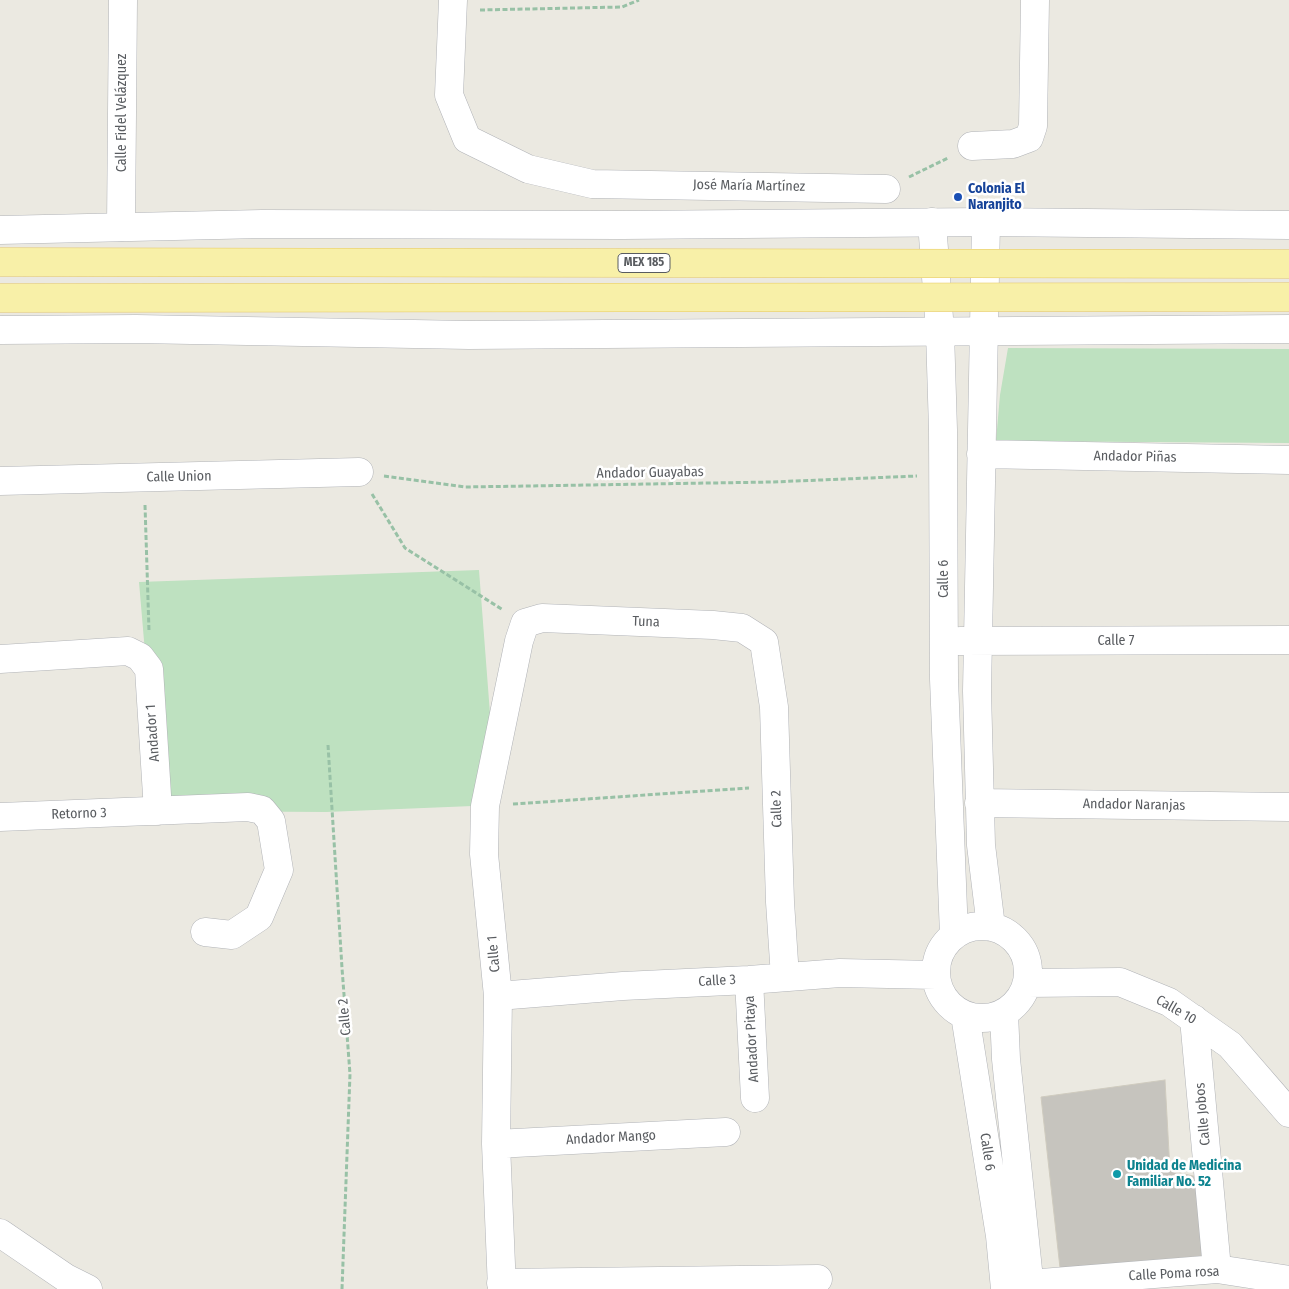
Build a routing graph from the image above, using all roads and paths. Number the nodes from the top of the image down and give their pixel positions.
1 (123, 0) edge
2 (639, 0) edge
3 (1036, 0) edge
4 (452, 5) edge
5 (972, 146) joint
6 (886, 189) joint
7 (932, 222) junction
8 (986, 222) junction
9 (1289, 225) edge
10 (122, 227) junction
11 (0, 230) edge
12 (0, 262) edge
13 (1289, 264) edge
14 (1289, 297) edge
15 (0, 298) edge
16 (1289, 329) edge
17 (0, 330) edge
18 (984, 330) junction
19 (940, 332) junction
20 (982, 454) junction
21 (1289, 460) edge
22 (359, 472) junction
23 (943, 474) junction
24 (145, 477) junction
25 (0, 480) edge
26 (525, 623) junction
27 (1289, 640) edge
28 (977, 641) junction
29 (764, 642) joint
30 (944, 642) junction
31 (140, 657) junction
32 (0, 659) edge
33 (328, 745) dead end
34 (776, 786) junction
35 (979, 803) junction
36 (485, 806) junction
37 (1289, 807) edge
38 (158, 811) junction
39 (0, 818) edge
40 (991, 927) junction
41 (205, 932) dead end
42 (954, 935) junction
43 (936, 975) junction
44 (785, 977) junction
45 (749, 980) junction
46 (1028, 982) junction
47 (498, 996) junction
48 (1004, 1013) junction
49 (965, 1015) junction
50 (1194, 1019) junction
51 (755, 1098) dead end
52 (1289, 1113) edge
53 (726, 1132) dead end
54 (496, 1144) junction
55 (0, 1233) edge
56 (1218, 1269) junction
57 (818, 1279) dead end
58 (1289, 1280) edge
59 (502, 1286) edge
60 (1021, 1287) edge
61 (88, 1289) edge
62 (342, 1289) edge

1 - 10 street, Calle Fidel Velázquez
2 - 4 path
3 - 5 street
4 - 6 street, José María Martínez
5 - 6 path
7 - 8 street
7 - 10 street
7 - 19 street, Calle 6
8 - 9 street
8 - 18 street
10 - 11 street
12 - 13 main road, MEX 185, bridge
14 - 15 main road, bridge
16 - 18 street
17 - 19 street
18 - 19 street
18 - 20 street
19 - 23 street, Calle 6
20 - 21 street, Andador Piñas
20 - 28 street
22 - 23 path, Andador Guayabas
22 - 24 street, Calle Union
22 - 26 path
23 - 30 street, Calle 6
24 - 25 street, Calle Union
24 - 31 path
26 - 29 street, Tuna
26 - 36 street, Calle 1
27 - 28 street, Calle 7
28 - 30 street, Calle 7
28 - 35 street
29 - 34 street, Calle 2
30 - 42 street, Calle 6
31 - 32 street
31 - 38 street, Andador 1
33 - 62 path, Calle 2
34 - 36 path
34 - 44 street, Calle 2
35 - 37 street, Andador Naranjas
35 - 40 street
36 - 47 street, Calle 1
38 - 39 street, Retorno 3
38 - 41 street, Retorno 3
40 - 42 street
40 - 46 street
42 - 43 street
43 - 44 street, Calle 3
43 - 49 street
44 - 45 street, Calle 3
45 - 47 street, Calle 3
45 - 51 street, Andador Pitaya
46 - 48 street
46 - 50 street, Calle 10
47 - 54 street, Calle 1
48 - 49 street
48 - 60 street, Calle 6
49 - 60 street, Calle 6
50 - 52 street, Calle 10
50 - 56 street, Calle Jobos
53 - 54 street, Andador Mango
54 - 59 street, Calle 1
55 - 61 street
56 - 58 street, Calle Poma rosa
56 - 60 street, Calle Poma rosa
57 - 59 street

